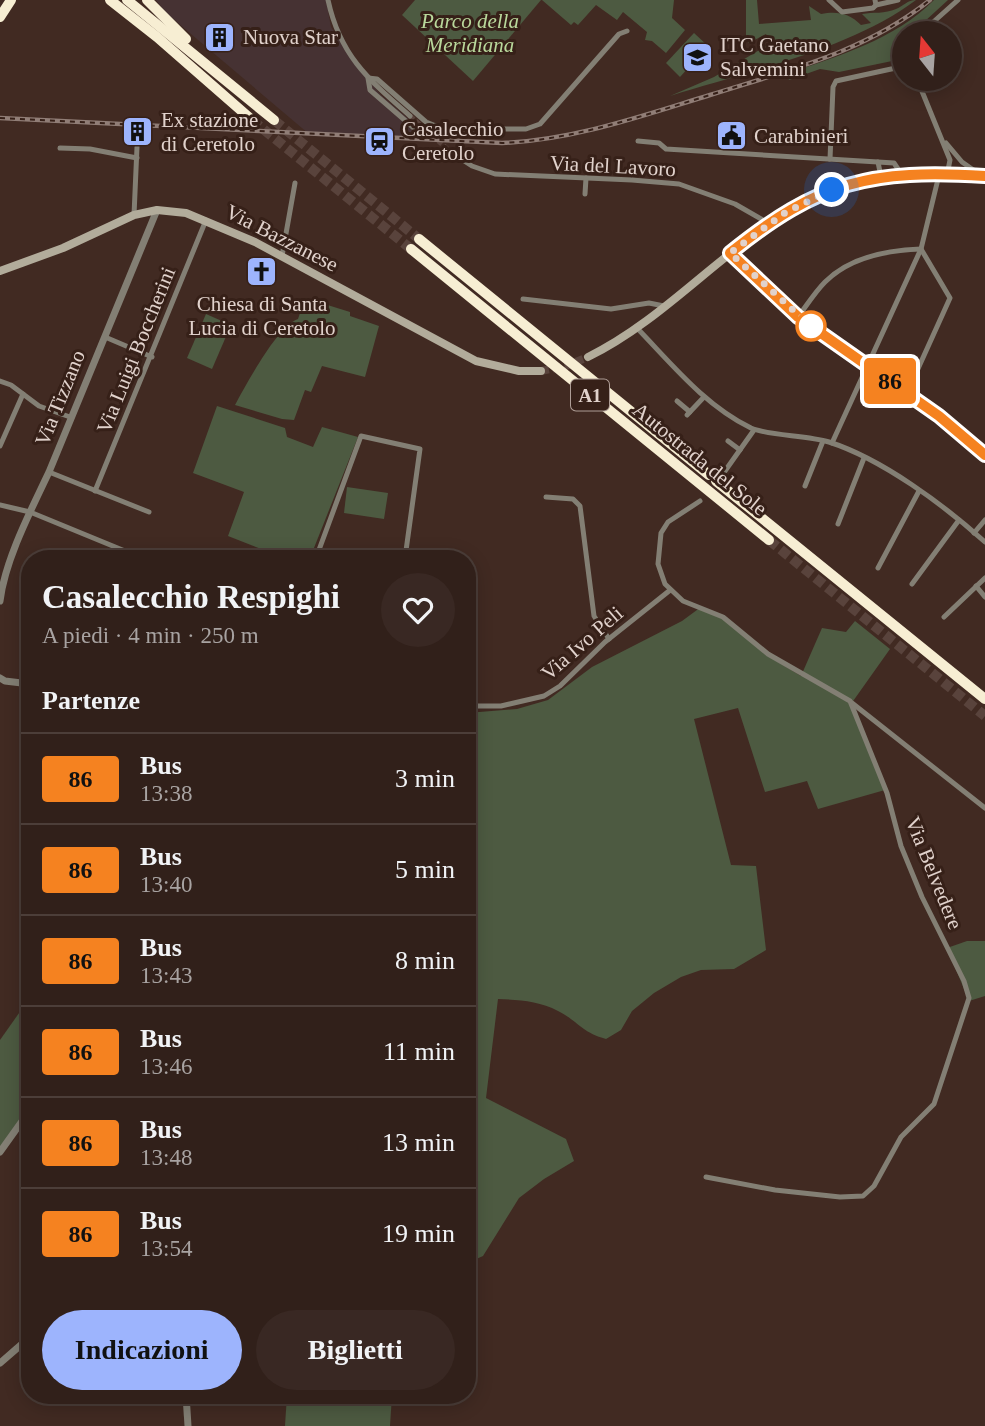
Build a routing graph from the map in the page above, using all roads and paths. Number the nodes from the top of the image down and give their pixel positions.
1 (11, 0) edge
2 (110, 0) edge
3 (127, 0) edge
4 (147, 0) edge
5 (328, 0) edge
6 (829, 0) edge
7 (898, 0) edge
8 (958, 0) edge
9 (875, 2) edge
10 (0, 17) edge
11 (934, 21) edge
12 (627, 31) dead end
13 (892, 68) edge
14 (368, 78) junction
15 (922, 91) edge
16 (250, 99) junction
17 (410, 116) tunnel mouth
18 (252, 120) tunnel mouth
19 (274, 120) tunnel mouth
20 (441, 128) junction
21 (943, 139) junction
22 (638, 141) dead end
23 (137, 147) dead end
24 (60, 148) dead end
25 (452, 153) tunnel mouth
26 (137, 158) junction
27 (830, 159) junction
28 (878, 162) junction
29 (902, 175) junction
30 (943, 175) junction
31 (983, 176) edge
32 (881, 177) junction
33 (586, 178) junction
34 (295, 183) dead end
35 (585, 194) dead end
36 (157, 210) junction
37 (134, 215) junction
38 (206, 220) junction
39 (768, 223) junction
40 (419, 239) tunnel mouth
41 (411, 249) tunnel mouth
42 (922, 250) junction
43 (730, 253) junction
44 (282, 256) junction
45 (0, 271) edge
46 (523, 299) dead end
47 (664, 306) junction
48 (798, 317) junction
49 (636, 327) junction
50 (105, 337) junction
51 (152, 356) junction
52 (588, 357) tunnel mouth
53 (868, 366) junction
54 (541, 371) tunnel mouth
55 (0, 381) edge
56 (907, 393) junction
57 (23, 394) junction
58 (704, 397) junction
59 (677, 401) dead end
60 (70, 417) junction
61 (754, 430) junction
62 (728, 441) dead end
63 (823, 441) junction
64 (832, 443) junction
65 (0, 446) edge
66 (740, 450) junction
67 (984, 451) edge
68 (864, 458) junction
69 (725, 471) dead end
70 (49, 472) junction
71 (805, 486) dead end
72 (95, 491) junction
73 (919, 491) junction
74 (545, 497) dead end
75 (701, 501) dead end
76 (0, 505) edge
77 (30, 512) junction
78 (149, 512) dead end
79 (959, 520) junction
80 (985, 520) edge
81 (838, 524) dead end
82 (974, 533) junction
83 (769, 540) tunnel mouth
84 (985, 542) edge
85 (123, 550) edge
86 (319, 550) edge
87 (406, 550) edge
88 (878, 568) dead end
89 (985, 578) edge
90 (912, 584) dead end
91 (976, 586) junction
92 (669, 591) junction
93 (985, 597) edge
94 (0, 598) edge
95 (944, 617) dead end
96 (608, 639) junction
97 (0, 678) edge
98 (21, 683) edge
99 (985, 699) edge
100 (850, 701) junction
101 (476, 706) edge
102 (982, 802) edge
103 (985, 808) edge
104 (21, 1123) edge
105 (0, 1152) edge
106 (706, 1177) dead end
107 (21, 1345) edge
108 (0, 1363) edge
109 (187, 1404) edge
110 (188, 1426) edge

1 - 10 highway
2 - 18 highway
3 - 16 highway
4 - 16 highway
5 - 14 street
6 - 9 street
7 - 9 street
8 - 11 street
12 - 20 street
13 - 27 street
14 - 17 street
14 - 20 street
14 - 20 street
15 - 21 street
16 - 19 highway
21 - 30 street
21 - 31 street
22 - 27 street
23 - 26 street
24 - 26 street
25 - 33 street, Via del Lavoro
26 - 37 street
27 - 28 street
28 - 29 street
28 - 32 street
29 - 30 main road
29 - 32 main road
30 - 31 main road
30 - 42 street
32 - 39 main road
33 - 35 street
33 - 39 street, Via del Lavoro
34 - 44 street
36 - 37 main road, Via Bazzanese
36 - 38 main road, Via Bazzanese
36 - 50 street, Via Tizzano
37 - 45 main road, Via Bazzanese
38 - 44 main road, Via Bazzanese
38 - 51 street, Via Luigi Boccherini
39 - 43 main road
40 - 99 highway, Autostrada del Sole / A1
41 - 83 highway, Autostrada del Sole / A1
42 - 48 street
42 - 53 street
42 - 56 street
43 - 47 main road
43 - 48 street
44 - 54 main road, Via Bazzanese
46 - 47 street
47 - 49 main road
48 - 53 street
49 - 52 main road
49 - 58 street
50 - 51 street
50 - 60 street, Via Tizzano
51 - 72 street, Via Luigi Boccherini
53 - 56 street
53 - 64 street
55 - 57 street
56 - 67 street
57 - 60 street
57 - 65 street
58 - 59 street
58 - 61 street
60 - 70 street, Via Tizzano
61 - 63 street
61 - 66 street
62 - 66 street
63 - 64 street
63 - 71 street
64 - 68 street
66 - 69 street
68 - 73 street
68 - 81 street
70 - 72 street
70 - 77 street, Via Tizzano
72 - 78 street
73 - 79 street
73 - 88 street
74 - 96 street
75 - 92 street
76 - 77 street
77 - 85 street
77 - 94 street, Via Tizzano
79 - 82 street
79 - 90 street
80 - 82 street
82 - 84 street
86 - 87 street
89 - 91 street
91 - 93 street
91 - 95 street
92 - 96 street, Via Ivo Peli
92 - 100 street
96 - 101 street, Via Ivo Peli
97 - 98 street
100 - 102 street
100 - 106 street, Via Belvedere
102 - 103 street
104 - 105 street
107 - 108 street
109 - 110 street

